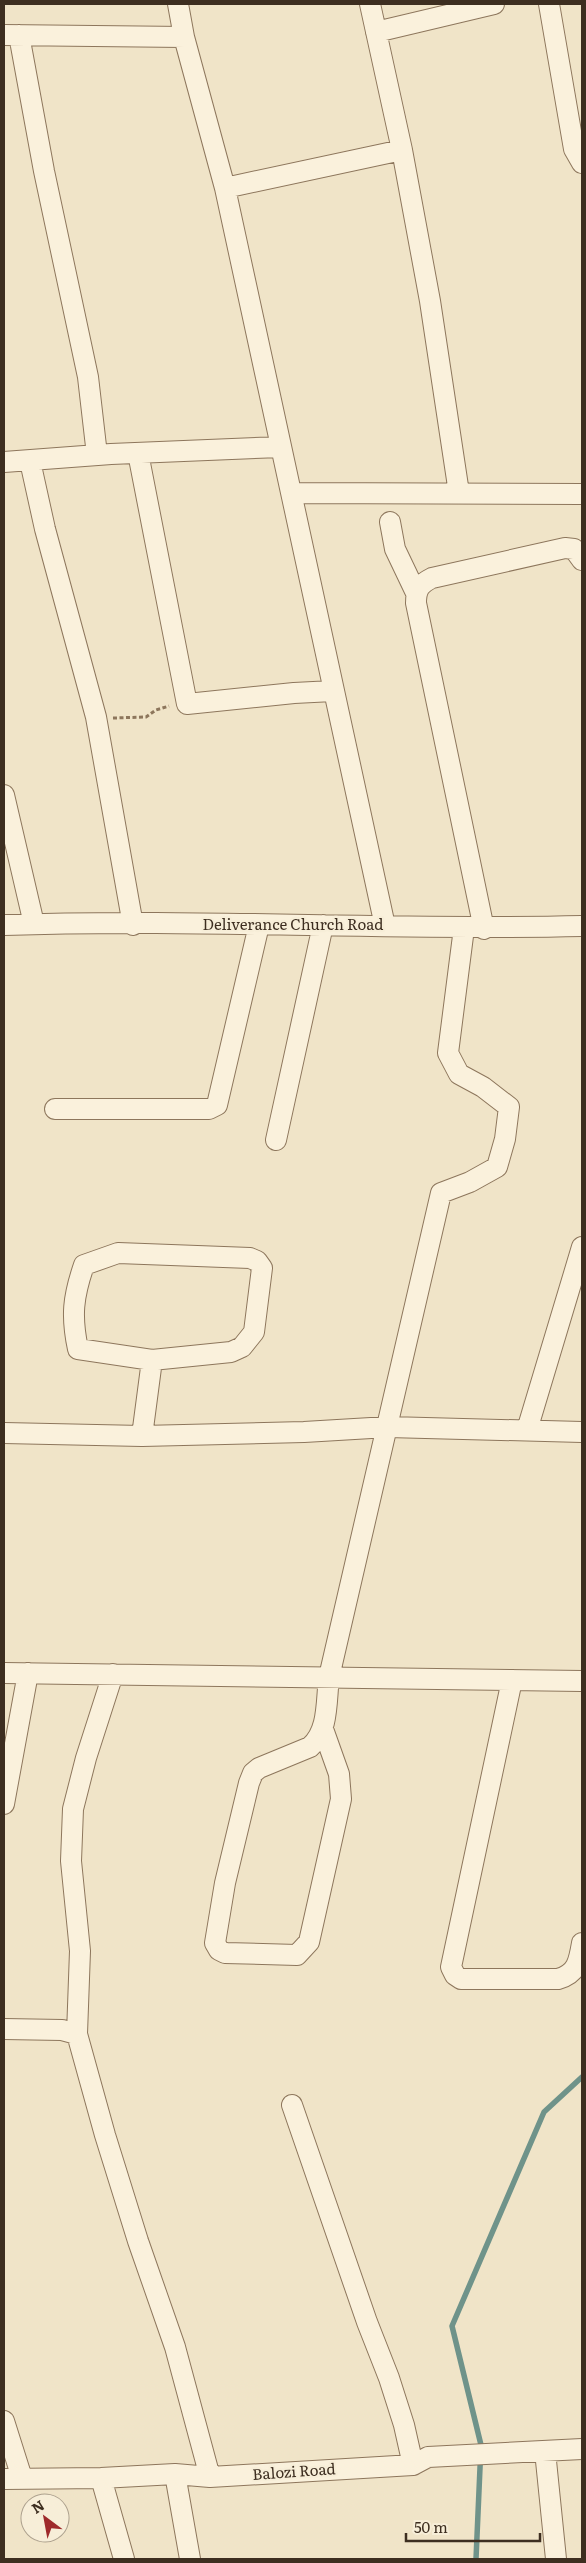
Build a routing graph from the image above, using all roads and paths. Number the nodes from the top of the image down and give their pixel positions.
1 (178, 4) edge
2 (370, 4) edge
3 (494, 4) edge
4 (549, 4) edge
5 (376, 32) junction
6 (12, 35) edge
7 (184, 37) junction
8 (402, 150) junction
9 (582, 163) edge
10 (225, 188) junction
11 (281, 447) junction
12 (138, 453) junction
13 (97, 455) junction
14 (4, 462) edge
15 (30, 462) junction
16 (292, 493) junction
17 (459, 493) junction
18 (582, 494) edge
19 (390, 522) dead end
20 (582, 560) edge
21 (416, 593) junction
22 (333, 691) junction
23 (187, 704) junction
24 (96, 717) junction
25 (4, 795) edge
26 (34, 924) junction
27 (133, 924) junction
28 (4, 925) edge
29 (259, 925) junction
30 (323, 925) junction
31 (386, 926) junction
32 (582, 926) edge
33 (464, 928) junction
34 (484, 929) junction
35 (56, 1109) dead end
36 (276, 1140) dead end
37 (582, 1247) edge
38 (152, 1360) junction
39 (388, 1427) junction
40 (527, 1430) junction
41 (582, 1432) edge
42 (4, 1434) edge
43 (142, 1436) junction
44 (4, 1672) edge
45 (28, 1673) junction
46 (113, 1674) junction
47 (329, 1677) junction
48 (512, 1680) junction
49 (582, 1681) edge
50 (323, 1730) junction
51 (4, 1804) edge
52 (582, 1943) edge
53 (4, 2029) edge
54 (77, 2034) junction
55 (292, 2105) dead end
56 (4, 2421) edge
57 (582, 2449) edge
58 (545, 2451) junction
59 (420, 2461) junction
60 (175, 2474) junction
61 (210, 2477) junction
62 (13, 2478) edge
63 (101, 2478) junction
64 (124, 2559) edge
65 (190, 2559) edge
66 (556, 2559) edge

1 - 7 street
2 - 5 street
3 - 5 street
4 - 9 street
5 - 8 street
6 - 7 street
6 - 13 street
7 - 10 street
8 - 10 street
8 - 17 street
10 - 11 street
11 - 12 street
11 - 16 street
12 - 13 street
12 - 23 street
13 - 15 street
14 - 15 street
15 - 24 street
16 - 17 street
16 - 22 street
17 - 18 street
19 - 21 street
20 - 21 street
21 - 34 street
22 - 23 street
22 - 31 street
23 - 24 path
24 - 27 street
25 - 26 street
26 - 27 street, Deliverance Church Road
26 - 28 street, Deliverance Church Road
27 - 29 street, Deliverance Church Road
29 - 30 street, Deliverance Church Road
29 - 35 street
30 - 31 street, Deliverance Church Road
30 - 36 street
31 - 33 street, Deliverance Church Road
32 - 34 street, Deliverance Church Road
33 - 34 street, Deliverance Church Road
33 - 39 street
37 - 40 street
38 - 38 street
38 - 43 street
39 - 40 street
39 - 43 street
39 - 47 street
40 - 41 street
42 - 43 street
44 - 45 street
45 - 46 street
45 - 51 street
46 - 47 street
46 - 54 street
47 - 48 street
47 - 50 street
48 - 49 street
48 - 52 street
50 - 50 street
53 - 54 street
54 - 61 street
55 - 59 street
56 - 62 street
57 - 58 street, Balozi Road
58 - 59 street, Balozi Road
58 - 66 street
59 - 61 street, Balozi Road
60 - 61 street, Balozi Road
60 - 63 street, Balozi Road
60 - 65 street
62 - 63 street, Balozi Road
63 - 64 street

